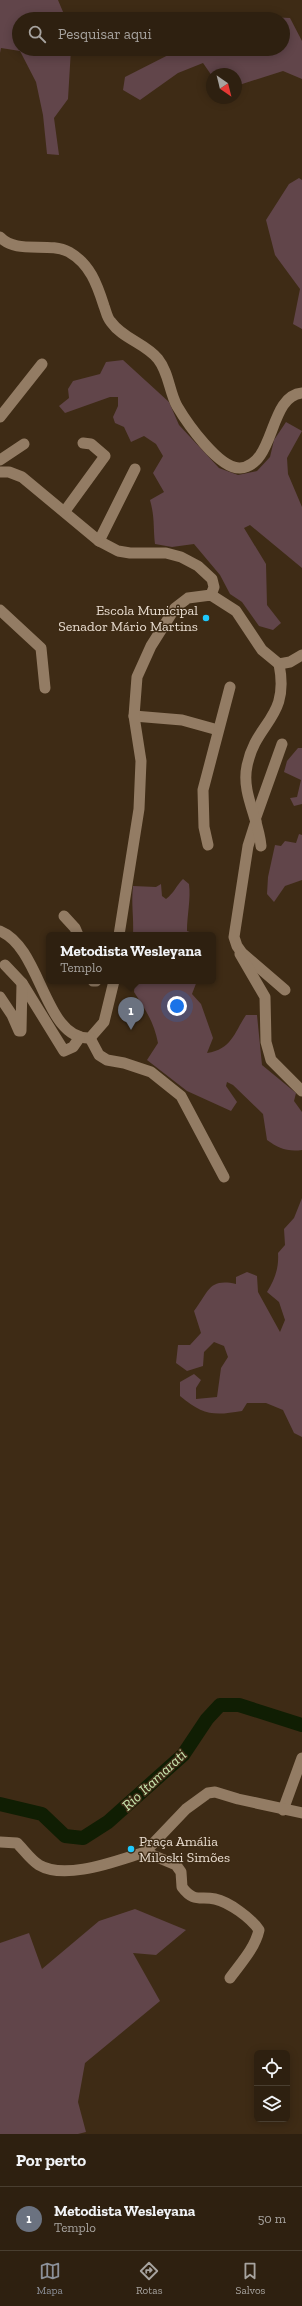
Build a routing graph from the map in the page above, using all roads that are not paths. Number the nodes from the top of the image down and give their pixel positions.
1 (0, 236) edge
2 (42, 364) dead end
3 (302, 393) edge
4 (0, 418) edge
5 (82, 443) dead end
6 (24, 444) dead end
7 (0, 460) edge
8 (135, 468) dead end
9 (0, 472) edge
10 (64, 511) junction
11 (99, 541) junction
12 (211, 595) junction
13 (0, 610) edge
14 (302, 655) edge
15 (279, 664) junction
16 (230, 687) dead end
17 (45, 688) dead end
18 (134, 716) junction
19 (218, 730) junction
20 (282, 744) dead end
21 (256, 819) junction
22 (208, 845) dead end
23 (261, 846) dead end
24 (64, 916) dead end
25 (0, 932) edge
26 (77, 932) edge
27 (119, 932) edge
28 (237, 946) junction
29 (5, 965) dead end
30 (22, 983) junction
31 (113, 984) edge
32 (285, 990) dead end
33 (0, 996) edge
34 (85, 1037) junction
35 (302, 1091) edge
36 (224, 1177) dead end
37 (302, 1758) edge
38 (283, 1810) junction
39 (302, 1813) edge
40 (0, 1842) edge
41 (145, 1852) junction
42 (230, 1978) dead end

1 - 3 street
2 - 4 street
5 - 10 street
6 - 7 street
8 - 11 street
9 - 10 street
10 - 11 street
11 - 12 street
12 - 15 street
12 - 18 street
13 - 17 street
14 - 15 street
15 - 21 street
16 - 19 street
18 - 19 street
18 - 27 street
19 - 22 street
20 - 21 street
21 - 23 street
21 - 28 street
24 - 26 street
25 - 34 street
28 - 32 street
28 - 35 street
29 - 30 street
30 - 33 street
30 - 34 street
31 - 34 street
34 - 36 street
37 - 38 street
38 - 39 street
38 - 41 street
40 - 41 street
41 - 42 street

